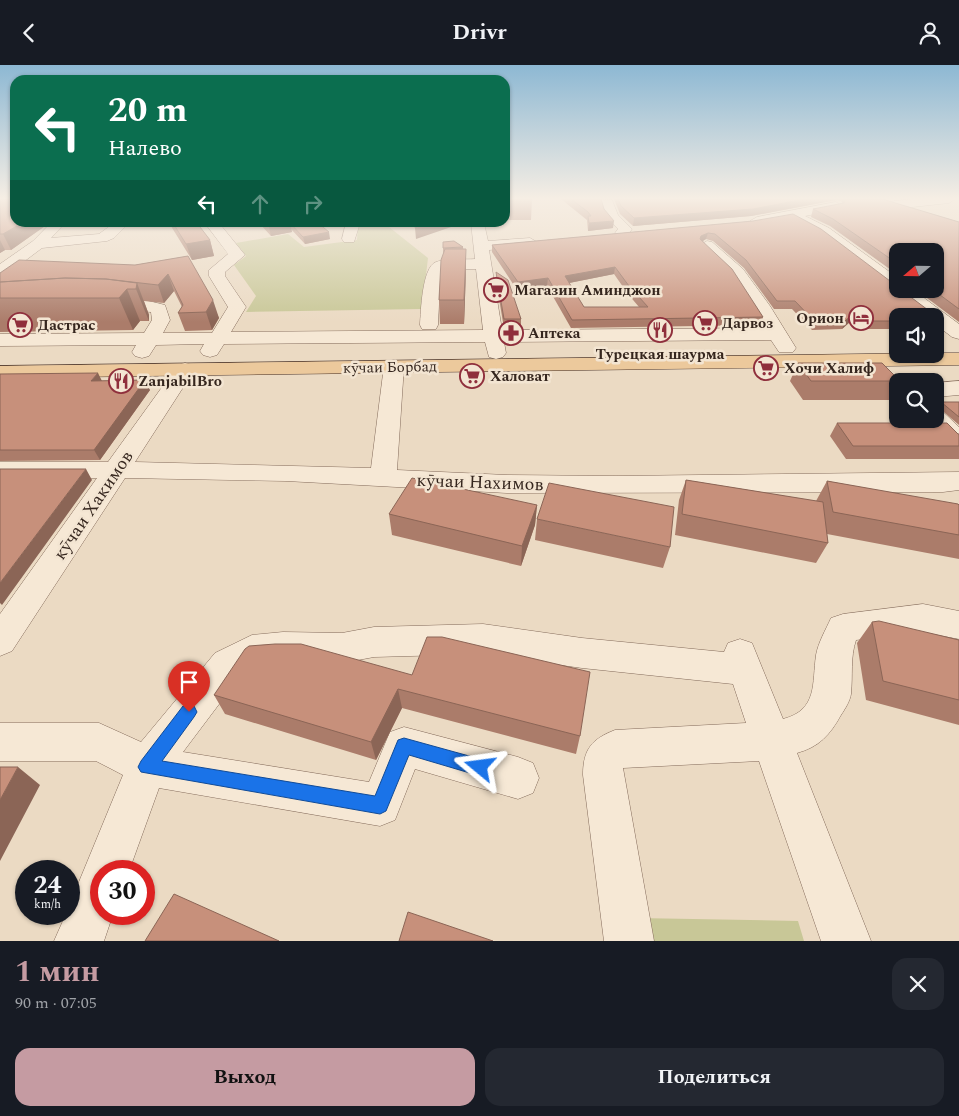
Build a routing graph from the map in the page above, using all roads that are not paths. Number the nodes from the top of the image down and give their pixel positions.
1 (42, 240) edge
2 (82, 240) edge
3 (225, 240) edge
4 (482, 240) edge
5 (548, 240) edge
6 (836, 240) edge
7 (38, 244) junction
8 (707, 245) edge
9 (483, 246) junction
10 (482, 264) junction
11 (0, 272) edge
12 (889, 279) edge
13 (913, 298) edge
14 (96, 304) edge
15 (429, 325) dead end
16 (959, 333) edge
17 (151, 339) junction
18 (217, 339) junction
19 (0, 340) edge
20 (782, 342) junction
21 (495, 345) junction
22 (959, 346) edge
23 (889, 347) edge
24 (944, 347) edge
25 (139, 357) junction
26 (0, 359) edge
27 (877, 359) junction
28 (959, 359) edge
29 (196, 363) junction
30 (394, 366) junction
31 (0, 372) edge
32 (891, 373) edge
33 (959, 388) edge
34 (944, 389) edge
35 (944, 426) edge
36 (959, 441) edge
37 (117, 469) junction
38 (0, 470) edge
39 (383, 478) junction
40 (952, 489) edge
41 (10, 611) edge
42 (959, 625) edge
43 (0, 641) edge
44 (0, 741) edge
45 (774, 741) junction
46 (147, 767) junction
47 (518, 778) dead end
48 (110, 860) edge
49 (90, 912) edge
50 (79, 941) edge
51 (629, 941) edge
52 (846, 941) edge

1 - 7 street
2 - 7 street
3 - 18 street, кӯчаи Хакимов
4 - 9 street
5 - 9 street
6 - 12 street
7 - 11 street
8 - 20 street
9 - 10 street
10 - 15 street
10 - 21 street
13 - 16 street
14 - 17 street
17 - 18 street
17 - 19 street
17 - 25 street
18 - 21 street
18 - 29 street, кӯчаи Хакимов
20 - 21 main road, кӯчаи Борбад
20 - 23 main road, кӯчаи Борбад
21 - 29 main road, кӯчаи Борбад
22 - 24 main road
25 - 26 main road, кӯчаи Борбад
25 - 29 main road, кӯчаи Борбад
27 - 28 main road, кӯчаи Борбад
27 - 30 main road, кӯчаи Борбад
27 - 32 street
29 - 30 main road, кӯчаи Борбад
29 - 31 main road, кӯчаи Борбад
29 - 37 street, кӯчаи Хакимов
30 - 39 street
33 - 34 street
35 - 36 street
37 - 38 street, кӯчаи Нахимов
37 - 39 street, кӯчаи Нахимов
37 - 41 street, кӯчаи Хакимов
39 - 40 street, кӯчаи Нахимов
41 - 43 street, кӯчаи Хакимов
42 - 45 street
44 - 46 street
45 - 46 street
45 - 51 street
45 - 52 street
46 - 47 street
46 - 48 street
49 - 50 street

